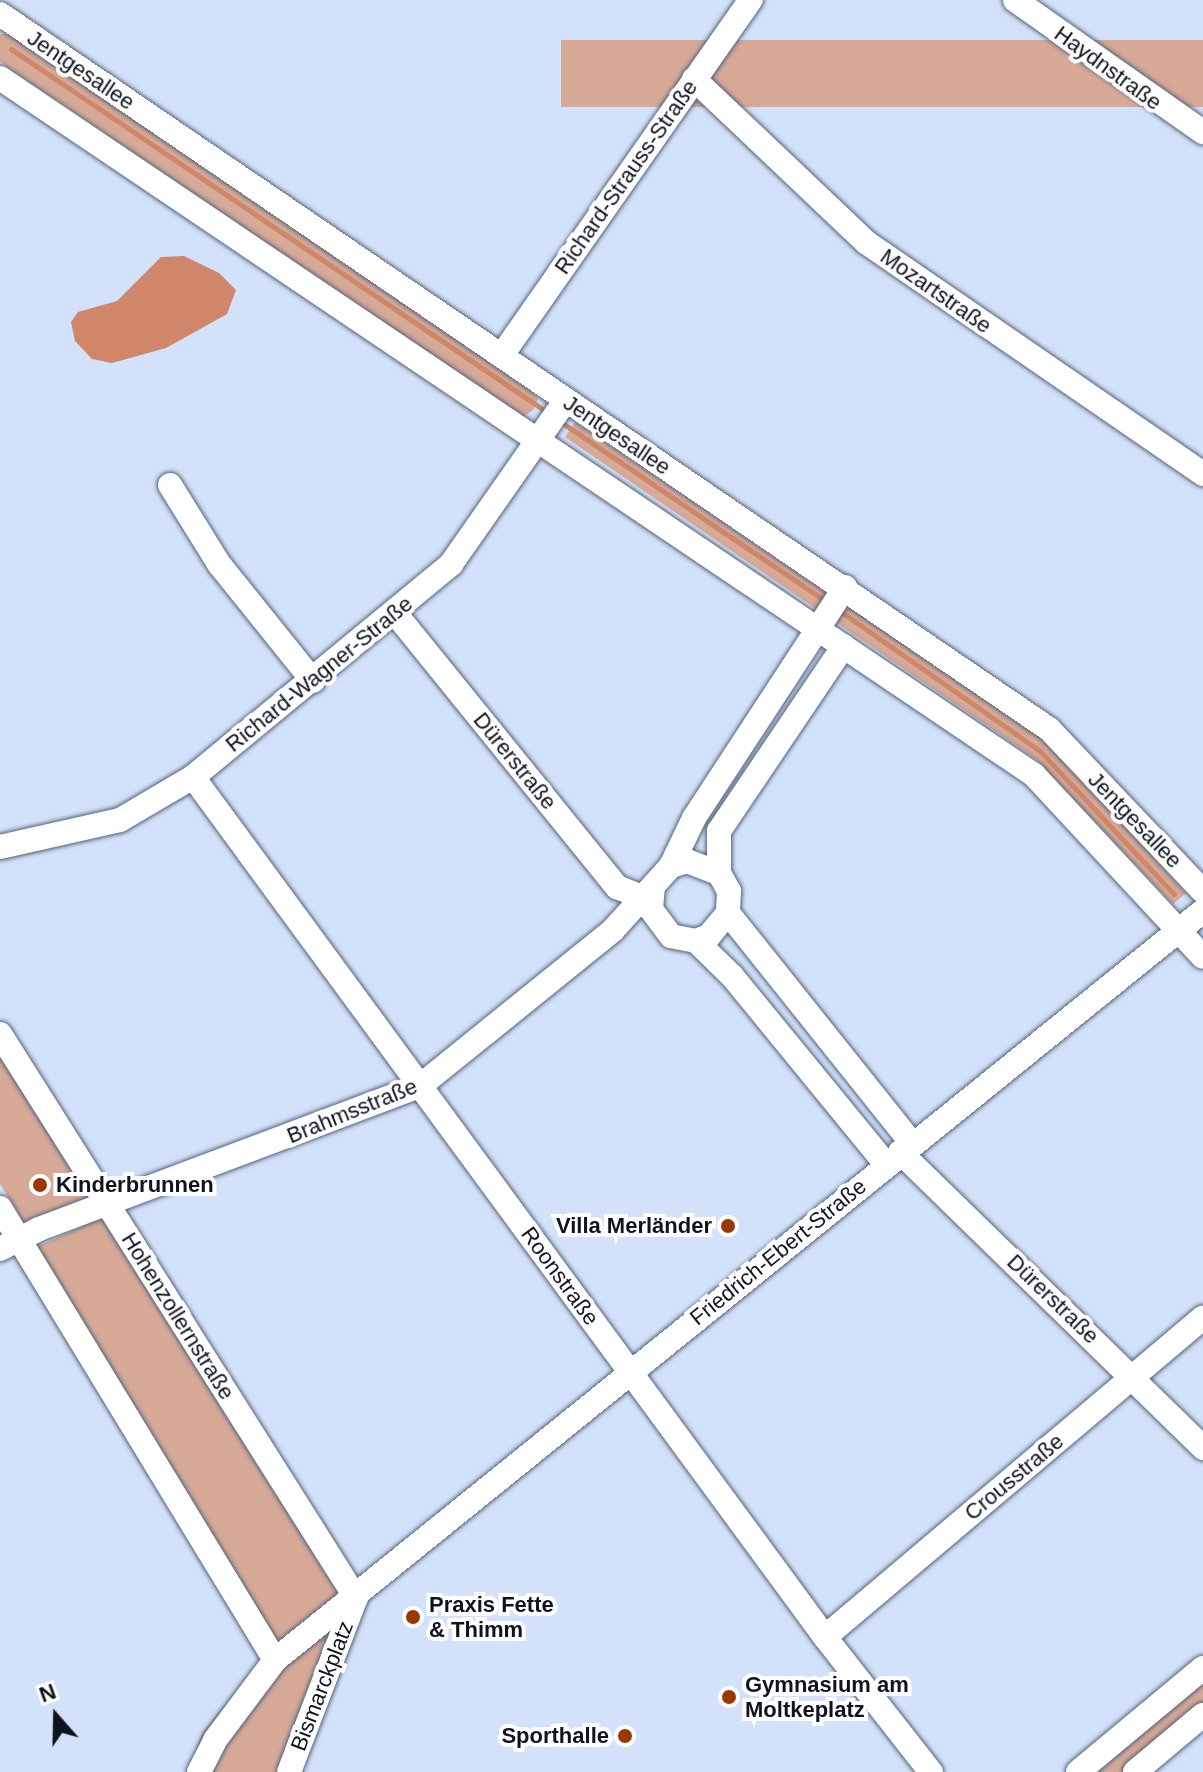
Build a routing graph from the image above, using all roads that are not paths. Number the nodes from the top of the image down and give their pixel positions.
1 (17, 0) edge
2 (751, 0) edge
3 (1015, 0) edge
4 (0, 14) edge
5 (0, 78) edge
6 (694, 79) junction
7 (1203, 132) edge
8 (502, 355) junction
9 (566, 400) junction
10 (537, 443) junction
11 (1203, 474) edge
12 (170, 485) dead end
13 (845, 587) junction
14 (395, 613) junction
15 (817, 629) junction
16 (844, 646) junction
17 (313, 681) junction
18 (193, 777) junction
19 (0, 847) edge
20 (671, 866) junction
21 (719, 873) junction
22 (1203, 891) edge
23 (648, 892) junction
24 (1203, 911) edge
25 (728, 913) junction
26 (1179, 931) junction
27 (696, 941) junction
28 (1203, 957) edge
29 (0, 1034) edge
30 (420, 1086) junction
31 (899, 1153) junction
32 (107, 1202) junction
33 (0, 1208) edge
34 (9, 1243) edge
35 (1203, 1318) edge
36 (630, 1371) junction
37 (1134, 1377) junction
38 (1203, 1448) edge
39 (356, 1598) junction
40 (825, 1637) junction
41 (275, 1660) junction
42 (1203, 1668) edge
43 (1203, 1715) edge
44 (199, 1772) edge
45 (289, 1772) edge
46 (931, 1772) edge
47 (1078, 1772) edge
48 (1135, 1772) edge

1 - 4 street
2 - 6 street, Richard-Strauss-Straße
3 - 7 street, Haydnstraße
4 - 8 street, Jentgesallee
5 - 10 street, Jentgesallee
6 - 8 street, Richard-Strauss-Straße
6 - 11 street, Mozartstraße
8 - 9 street, Jentgesallee
9 - 10 street, Richard-Wagner-Straße
9 - 13 street, Jentgesallee
10 - 14 street, Richard-Wagner-Straße
10 - 15 street, Jentgesallee
12 - 17 street
13 - 15 street
13 - 22 street, Jentgesallee
14 - 17 street, Richard-Wagner-Straße
14 - 23 street, Dürerstraße
15 - 16 street, Jentgesallee
15 - 20 street
16 - 21 street
16 - 26 street, Jentgesallee
17 - 18 street, Richard-Wagner-Straße
18 - 19 street, Richard-Wagner-Straße
18 - 30 street, Roonstraße
20 - 21 street
20 - 23 street
21 - 25 street
23 - 27 street
23 - 30 street, Brahmsstraße
24 - 26 street, Friedrich-Ebert-Straße
25 - 27 street
25 - 31 street, Dürerstraße
26 - 28 street, Jentgesallee
26 - 31 street, Friedrich-Ebert-Straße
27 - 31 street, Dürerstraße
29 - 32 street, Hohenzollernstraße
30 - 32 street, Brahmsstraße
30 - 36 street, Roonstraße
31 - 36 street, Friedrich-Ebert-Straße
31 - 37 street, Dürerstraße
32 - 34 street, Brahmsstraße
32 - 39 street, Hohenzollernstraße
33 - 34 street
34 - 41 street
35 - 37 street, Crousstraße
36 - 39 street, Friedrich-Ebert-Straße
36 - 40 street, Roonstraße
37 - 38 street, Dürerstraße
37 - 40 street, Crousstraße
39 - 41 street, Bismarckplatz
39 - 45 street, Bismarckplatz
40 - 46 street, Roonstraße
41 - 44 street, Bismarckplatz
42 - 47 street
43 - 48 street

